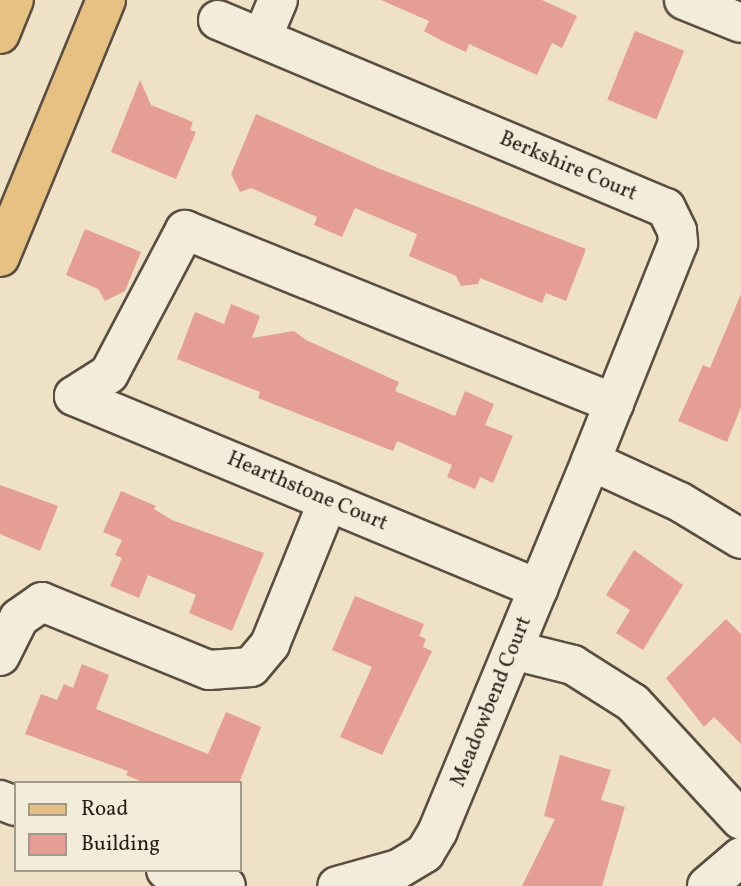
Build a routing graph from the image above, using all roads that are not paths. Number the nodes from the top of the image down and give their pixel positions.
1 (14, 0) edge
2 (106, 0) edge
3 (278, 0) edge
4 (684, 0) edge
5 (218, 20) dead end
6 (741, 23) edge
7 (0, 34) edge
8 (262, 38) junction
9 (0, 257) edge
10 (614, 403) junction
11 (591, 461) junction
12 (328, 501) junction
13 (741, 539) edge
14 (539, 589) junction
15 (513, 650) junction
16 (0, 656) edge
17 (741, 820) edge
18 (741, 857) edge
19 (171, 872) edge
20 (226, 886) edge
21 (337, 886) edge
22 (707, 886) edge

1 - 7 main road
2 - 9 main road
3 - 8 street
4 - 6 street
5 - 8 street, Berkshire Court
8 - 10 street, Berkshire Court
10 - 11 street, Berkshire Court
10 - 12 street, Hearthstone Court
11 - 13 street
11 - 14 street, Meadowbend Court
12 - 14 street, Hearthstone Court
12 - 16 street
14 - 15 street, Meadowbend Court
15 - 17 street
15 - 21 street, Meadowbend Court
18 - 22 street
19 - 20 street

